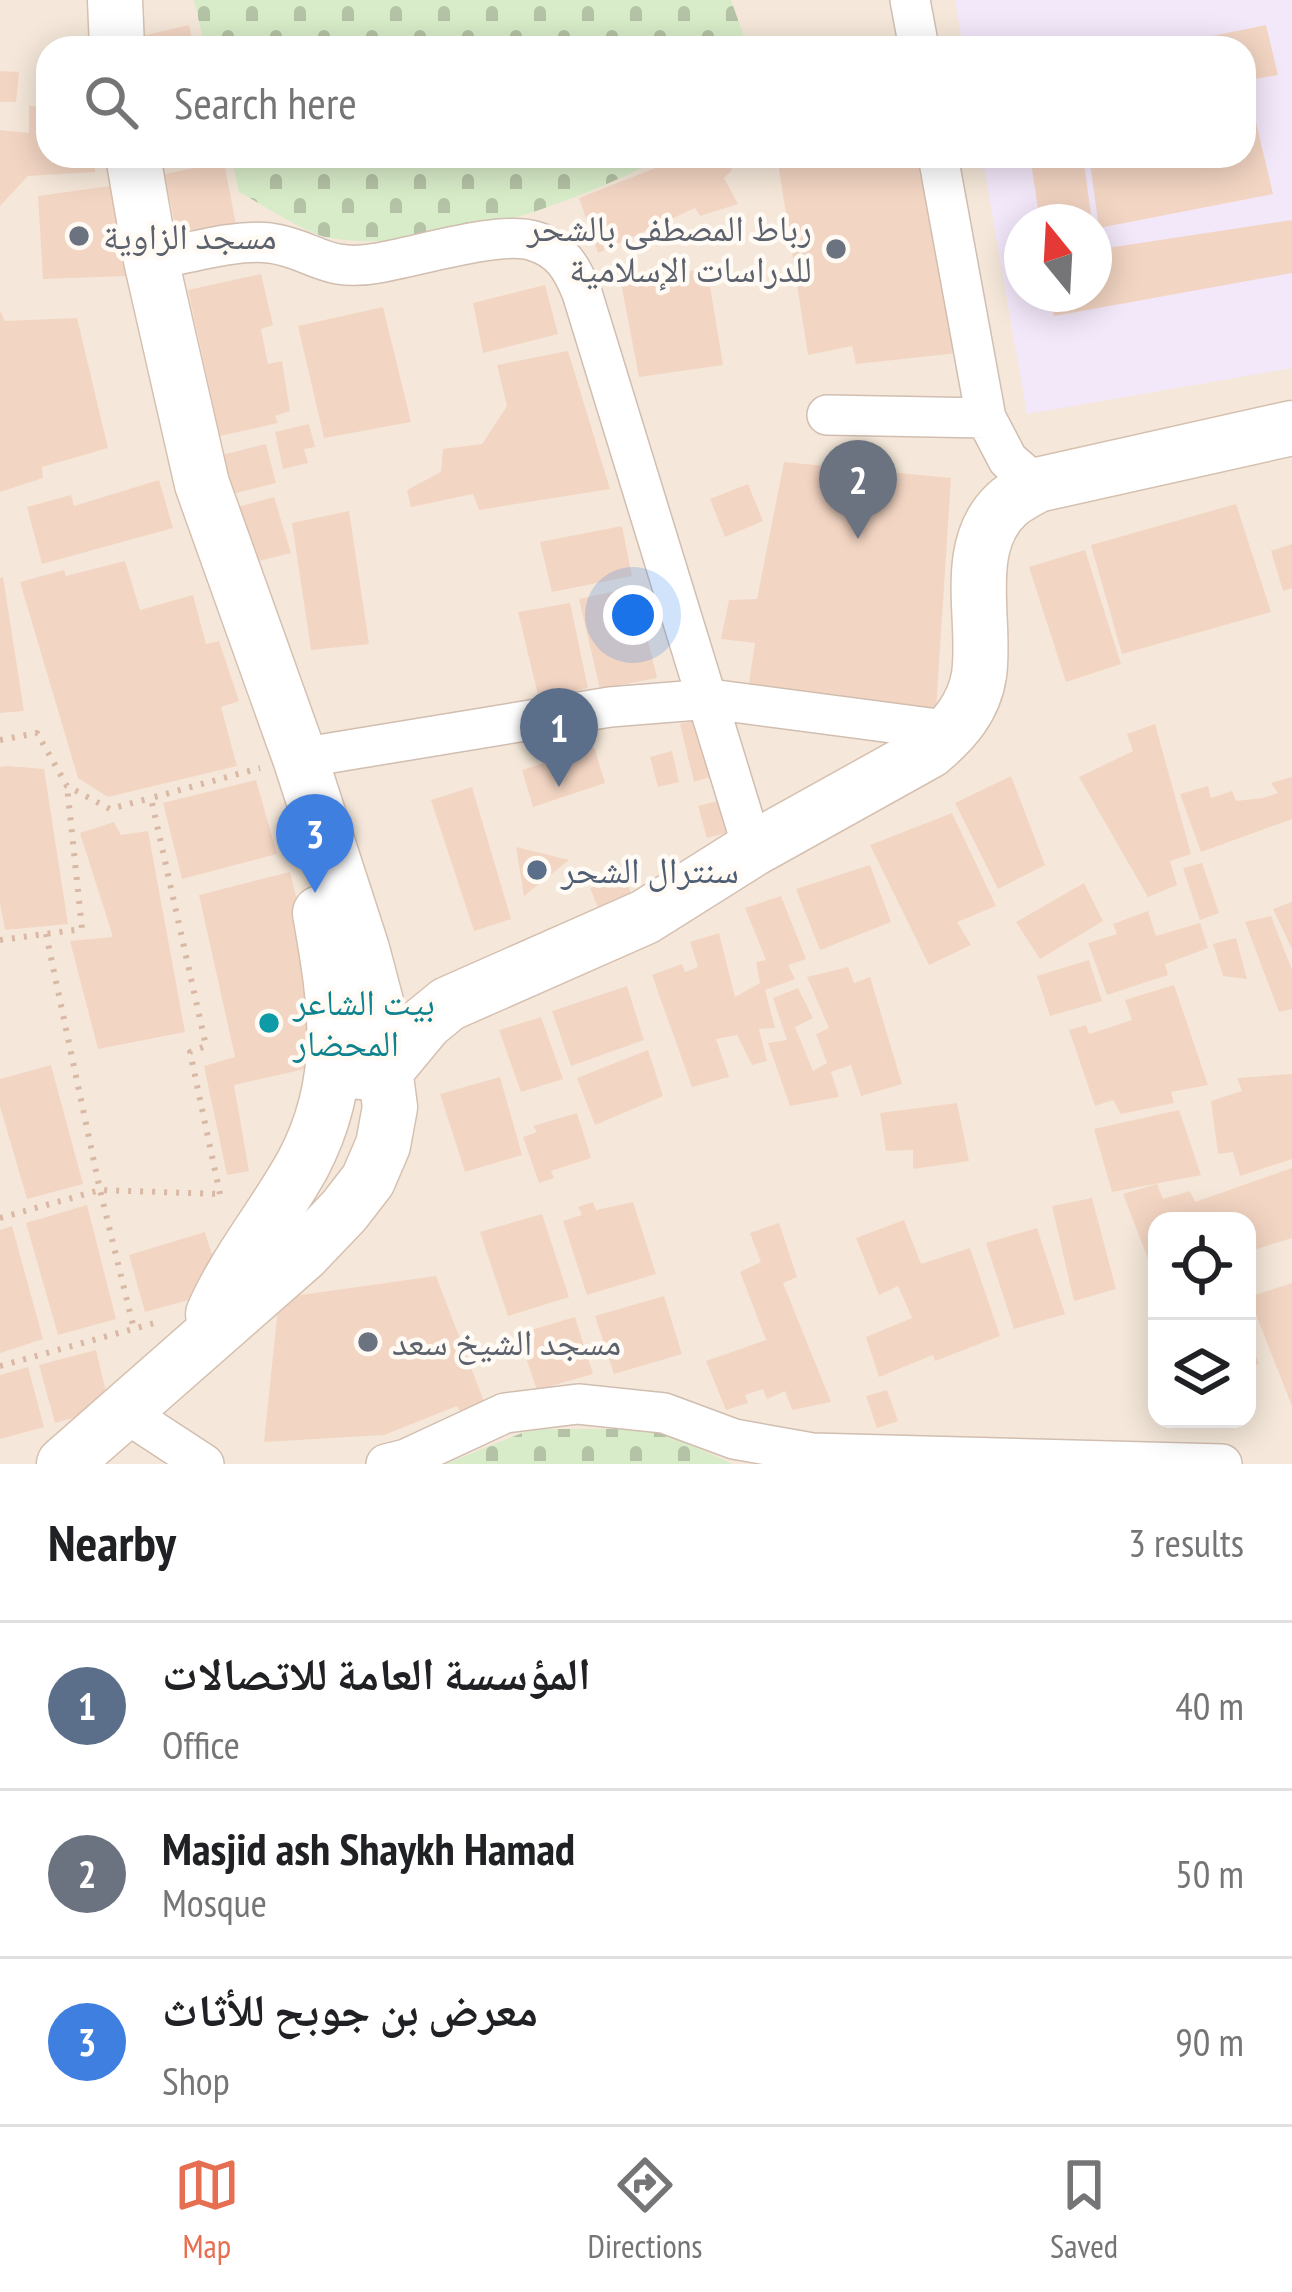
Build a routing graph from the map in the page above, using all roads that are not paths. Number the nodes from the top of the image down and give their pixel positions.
1 (115, 0) edge
2 (910, 0) edge
3 (116, 36) edge
4 (917, 36) edge
5 (136, 168) edge
6 (940, 168) edge
7 (151, 260) junction
8 (826, 415) dead end
9 (986, 418) junction
10 (1292, 428) edge
11 (1037, 484) junction
12 (710, 699) junction
13 (953, 731) junction
14 (292, 745) junction
15 (753, 849) junction
16 (689, 890) junction
17 (349, 1027) junction
18 (387, 1069) junction
19 (208, 1326) junction
20 (126, 1413) junction
21 (64, 1464) edge
22 (204, 1464) edge
23 (386, 1464) edge
24 (1222, 1464) edge

1 - 3 main road
2 - 4 street
5 - 7 main road
6 - 9 street
7 - 12 street
7 - 14 main road
8 - 9 street
9 - 11 street
10 - 11 main road
11 - 13 main road
12 - 13 street
12 - 14 street
12 - 15 street
13 - 15 main road
14 - 17 main road
15 - 16 main road
16 - 17 main road
16 - 18 main road
17 - 18 main road
17 - 19 main road
18 - 19 main road
19 - 20 main road
20 - 21 main road
20 - 22 street
23 - 24 street

